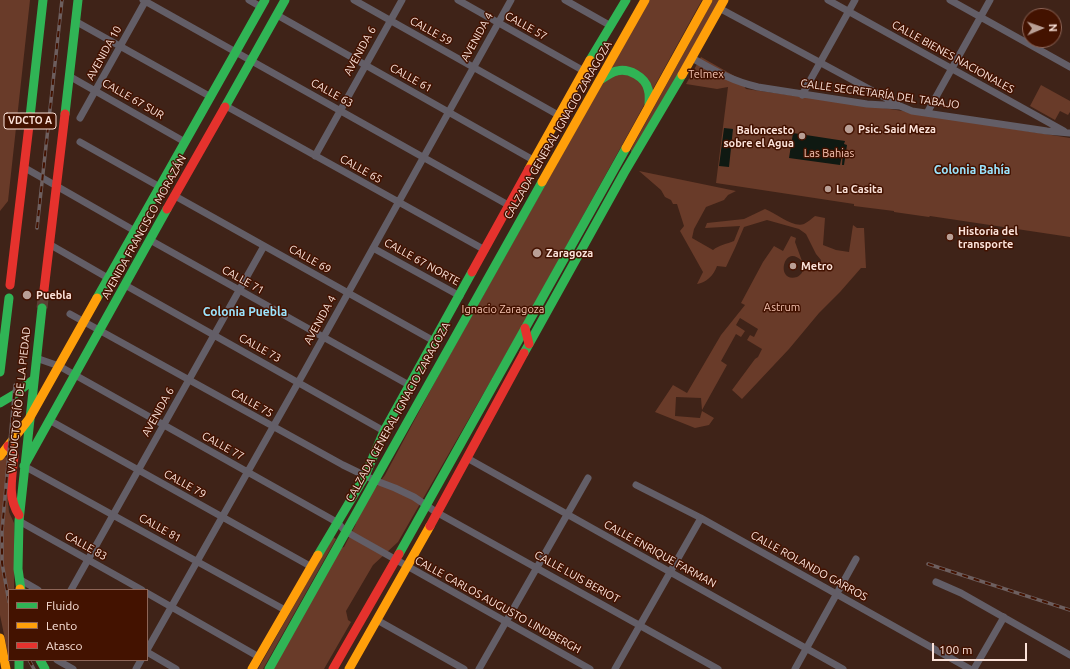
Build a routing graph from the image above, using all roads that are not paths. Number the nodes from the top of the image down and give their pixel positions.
1 (43, 0) edge
2 (78, 0) edge
3 (145, 0) edge
4 (249, 0) edge
5 (285, 0) edge
6 (354, 0) edge
7 (402, 0) edge
8 (458, 0) edge
9 (511, 0) edge
10 (565, 0) edge
11 (626, 0) edge
12 (645, 0) edge
13 (708, 0) edge
14 (828, 0) edge
15 (855, 0) edge
16 (950, 0) edge
17 (990, 0) edge
18 (263, 3) edge
19 (722, 4) edge
20 (849, 11) junction
21 (276, 15) junction
22 (981, 17) junction
23 (390, 20) junction
24 (75, 21) junction
25 (498, 23) junction
26 (611, 26) junction
27 (120, 46) junction
28 (236, 52) junction
29 (692, 58) junction
30 (251, 60) junction
31 (368, 64) junction
32 (820, 64) junction
33 (473, 67) junction
34 (1070, 67) edge
35 (952, 68) junction
36 (584, 71) junction
37 (69, 76) junction
38 (599, 80) junction
39 (95, 91) junction
40 (802, 95) junction
41 (211, 97) junction
42 (226, 106) junction
43 (649, 106) junction
44 (900, 106) junction
45 (340, 110) junction
46 (448, 112) junction
47 (927, 113) junction
48 (560, 116) junction
49 (80, 118) dead end
50 (1069, 133) edge
51 (80, 142) dead end
52 (185, 142) junction
53 (315, 156) junction
54 (423, 157) junction
55 (535, 161) junction
56 (25, 168) junction
57 (56, 186) junction
58 (160, 187) junction
59 (175, 196) junction
60 (398, 202) junction
61 (510, 206) junction
62 (135, 231) junction
63 (150, 240) junction
64 (49, 244) junction
65 (264, 246) junction
66 (373, 248) junction
67 (485, 250) junction
68 (108, 278) junction
69 (10, 285) dead end
70 (125, 285) junction
71 (44, 290) tunnel mouth
72 (239, 290) junction
73 (348, 293) junction
74 (460, 296) junction
75 (9, 298) dead end
76 (42, 308) tunnel mouth
77 (70, 314) dead end
78 (84, 321) junction
79 (525, 328) junction
80 (100, 330) junction
81 (214, 335) junction
82 (323, 337) junction
83 (434, 341) junction
84 (529, 345) junction
85 (514, 346) junction
86 (36, 358) junction
87 (59, 366) junction
88 (0, 372) edge
89 (74, 375) junction
90 (34, 380) junction
91 (189, 380) junction
92 (297, 384) junction
93 (409, 385) junction
94 (0, 403) edge
95 (29, 419) junction
96 (49, 420) junction
97 (163, 425) junction
98 (273, 427) junction
99 (384, 430) junction
100 (8, 446) junction
101 (0, 456) edge
102 (467, 458) junction
103 (24, 466) junction
104 (138, 470) junction
105 (248, 472) junction
106 (369, 478) junction
107 (588, 478) dead end
108 (636, 485) dead end
109 (426, 505) junction
110 (436, 512) junction
111 (567, 514) junction
112 (113, 515) junction
113 (222, 517) junction
114 (19, 518) junction
115 (701, 518) junction
116 (338, 523) junction
117 (345, 531) junction
118 (88, 559) junction
119 (856, 559) dead end
120 (396, 560) junction
121 (197, 562) junction
122 (310, 566) junction
123 (408, 566) junction
124 (537, 567) junction
125 (669, 572) junction
126 (19, 579) junction
127 (936, 582) dead end
128 (20, 589) edge
129 (36, 589) edge
130 (71, 589) edge
131 (140, 589) edge
132 (148, 594) edge
133 (836, 595) junction
134 (172, 607) junction
135 (285, 610) junction
136 (1004, 617) junction
137 (377, 620) junction
138 (505, 622) junction
139 (640, 625) junction
140 (0, 638) edge
141 (148, 649) edge
142 (806, 649) junction
143 (148, 652) edge
144 (1070, 655) edge
145 (259, 657) junction
146 (59, 661) edge
147 (6, 669) edge
148 (73, 669) edge
149 (176, 669) edge
150 (252, 669) edge
151 (269, 669) edge
152 (333, 669) edge
153 (349, 669) edge
154 (464, 669) edge
155 (479, 669) edge
156 (590, 669) edge
157 (615, 669) edge
158 (718, 669) edge
159 (795, 669) edge
160 (843, 669) edge
161 (970, 669) edge
162 (974, 669) edge

1 - 56 main road, VDCTO A
2 - 24 main road, VDCTO A
3 - 27 street, AVENIDA 10
3 - 28 street, CALLE 63
4 - 18 street
5 - 21 main road, AVENIDA FRANCISCO MORAZÁN
6 - 23 street, CALLE 59
7 - 23 street, AVENIDA 6
8 - 25 street, CALLE 57
9 - 25 street, AVENIDA 4
10 - 26 street
11 - 26 main road, CALZADA GENERAL IGNACIO ZARAGOZA
12 - 38 main road, CALZADA GENERAL IGNACIO ZARAGOZA
13 - 43 main road
14 - 20 street, CALLE BIENES NACIONALES
15 - 20 street
16 - 22 street
17 - 22 street
18 - 28 main road, AVENIDA FRANCISCO MORAZÁN
19 - 29 main road
19 - 32 street
20 - 32 street
20 - 35 street, CALLE BIENES NACIONALES
21 - 30 main road, AVENIDA FRANCISCO MORAZÁN
21 - 31 street, CALLE 61
22 - 34 street
22 - 35 street
23 - 31 street, AVENIDA 6
23 - 33 street, CALLE 59
24 - 27 street
24 - 37 main road, VDCTO A
25 - 33 street, AVENIDA 4
25 - 36 street, CALLE 57
26 - 36 main road, CALZADA GENERAL IGNACIO ZARAGOZA
27 - 39 street, AVENIDA 10
27 - 41 street
28 - 30 street, CALLE 63
28 - 41 main road, AVENIDA FRANCISCO MORAZÁN
29 - 40 street, CALLE SECRETARÍA DEL TABAJO
29 - 84 main road
30 - 42 main road, AVENIDA FRANCISCO MORAZÁN
30 - 45 street, CALLE 63
31 - 45 street, AVENIDA 6
31 - 46 street, CALLE 61
32 - 40 street
32 - 44 street
33 - 46 street, AVENIDA 4
33 - 48 street, CALLE 59
35 - 47 street
35 - 50 street, CALLE BIENES NACIONALES
36 - 48 main road, CALZADA GENERAL IGNACIO ZARAGOZA
37 - 39 street, CALLE 67 SUR
37 - 57 main road, VDCTO A
38 - 43 main road
38 - 106 main road, CALZADA GENERAL IGNACIO ZARAGOZA
39 - 49 street, AVENIDA 10
39 - 52 street, CALLE 67 SUR
40 - 44 street, CALLE SECRETARÍA DEL TABAJO
41 - 52 main road, AVENIDA FRANCISCO MORAZÁN
42 - 53 street, CALLE 65
42 - 59 main road, AVENIDA FRANCISCO MORAZÁN
43 - 79 main road
44 - 47 street, CALLE SECRETARÍA DEL TABAJO
45 - 53 street, AVENIDA 6
45 - 54 street, CALLE 63
46 - 54 street, AVENIDA 4
46 - 55 street, CALLE 61
47 - 50 street, CALLE SECRETARÍA DEL TABAJO
48 - 55 main road, CALZADA GENERAL IGNACIO ZARAGOZA
51 - 58 street
52 - 58 main road, AVENIDA FRANCISCO MORAZÁN
53 - 60 street, CALLE 65
54 - 60 street, AVENIDA 4
54 - 61 street, CALLE 63
55 - 61 main road, CALZADA GENERAL IGNACIO ZARAGOZA
56 - 57 street
56 - 69 main road, VDCTO A
57 - 62 street
57 - 64 main road, VDCTO A
58 - 62 main road, AVENIDA FRANCISCO MORAZÁN
59 - 63 main road, AVENIDA FRANCISCO MORAZÁN
59 - 65 street, CALLE 69
60 - 66 street, AVENIDA 4
60 - 67 street, CALLE 65
61 - 67 main road, CALZADA GENERAL IGNACIO ZARAGOZA
62 - 68 main road, AVENIDA FRANCISCO MORAZÁN
63 - 70 main road, AVENIDA FRANCISCO MORAZÁN
63 - 72 street, CALLE 71
64 - 68 street
64 - 71 main road, VDCTO A
65 - 72 street, AVENIDA 6
65 - 73 street, CALLE 69
66 - 73 street, AVENIDA 4
66 - 74 street, CALLE 67 NORTE
67 - 74 main road, CALZADA GENERAL IGNACIO ZARAGOZA
68 - 78 main road, AVENIDA FRANCISCO MORAZÁN
70 - 80 main road, AVENIDA FRANCISCO MORAZÁN
70 - 81 street, CALLE 73
72 - 81 street, AVENIDA 6
72 - 82 street, CALLE 71
73 - 82 street, AVENIDA 4
73 - 83 street, CALLE 69
74 - 83 main road, CALZADA GENERAL IGNACIO ZARAGOZA
75 - 88 main road, VIADUCTO RÍO DE LA PIEDAD
76 - 86 main road, VIADUCTO RÍO DE LA PIEDAD
77 - 78 street, CALLE 75
78 - 80 street, CALLE 75
78 - 87 main road, AVENIDA FRANCISCO MORAZÁN
79 - 84 main road
79 - 85 main road
80 - 89 main road, AVENIDA FRANCISCO MORAZÁN
80 - 91 street, CALLE 75
81 - 91 street, AVENIDA 6
81 - 92 street, CALLE 73
82 - 92 street, AVENIDA 4
82 - 93 street, CALLE 71
83 - 93 main road, CALZADA GENERAL IGNACIO ZARAGOZA
84 - 85 main road
84 - 102 main road
85 - 109 main road
86 - 87 street, CALLE 77
86 - 90 main road, VIADUCTO RÍO DE LA PIEDAD
87 - 89 street, CALLE 77
87 - 95 main road, AVENIDA FRANCISCO MORAZÁN
89 - 96 main road, AVENIDA FRANCISCO MORAZÁN
89 - 97 street, CALLE 77
90 - 94 main road
90 - 95 main road, VIADUCTO RÍO DE LA PIEDAD
91 - 97 street, AVENIDA 6
91 - 98 street, CALLE 75
92 - 98 street, AVENIDA 4
92 - 99 street, CALLE 73
93 - 99 main road, CALZADA GENERAL IGNACIO ZARAGOZA
95 - 100 main road, AVENIDA FRANCISCO MORAZÁN
95 - 103 main road, VIADUCTO RÍO DE LA PIEDAD
96 - 103 main road, AVENIDA FRANCISCO MORAZÁN
96 - 104 street, CALLE 79
97 - 104 street, AVENIDA 6
97 - 105 street, CALLE 77
98 - 105 street, AVENIDA 4
98 - 106 street, CALLE 75
99 - 106 main road, CALZADA GENERAL IGNACIO ZARAGOZA
100 - 101 main road, AVENIDA FRANCISCO MORAZÁN
100 - 114 main road
102 - 110 main road
102 - 111 street, CALLE ENRIQUE FARMAN
103 - 112 street, CALLE 81
103 - 114 main road, VIADUCTO RÍO DE LA PIEDAD
104 - 112 street, AVENIDA 6
104 - 113 street, CALLE 79
105 - 113 street, AVENIDA 4
105 - 116 street, CALLE 77
106 - 109 street, CALLE 75
106 - 116 main road, CALZADA GENERAL IGNACIO ZARAGOZA
106 - 117 main road, CALZADA GENERAL IGNACIO ZARAGOZA
107 - 111 street
108 - 115 street, CALLE ROLANDO GARROS
109 - 110 street, CALLE LUIS BERIOT
109 - 120 main road
110 - 123 main road
110 - 124 street, CALLE LUIS BERIOT
111 - 124 street
111 - 125 street, CALLE ENRIQUE FARMAN
112 - 118 street, AVENIDA 6
112 - 121 street, CALLE 81
113 - 121 street, AVENIDA 4
113 - 122 street, CALLE 79
114 - 118 street, CALLE 83
114 - 126 main road, VIADUCTO RÍO DE LA PIEDAD
115 - 125 street
115 - 133 street, CALLE ROLANDO GARROS
116 - 117 street, CALLE 77
116 - 122 main road, CALZADA GENERAL IGNACIO ZARAGOZA
117 - 120 street, CALLE 77
117 - 151 main road, CALZADA GENERAL IGNACIO ZARAGOZA
118 - 130 street, AVENIDA 6
118 - 131 street, CALLE 83
119 - 133 street
120 - 123 street, CALLE CARLOS AUGUSTO LINDBERGH
120 - 152 main road
121 - 134 street, AVENIDA 4
121 - 135 street, CALLE 81
122 - 135 main road, CALZADA GENERAL IGNACIO ZARAGOZA
123 - 137 main road
123 - 138 street, CALLE CARLOS AUGUSTO LINDBERGH
124 - 138 street
124 - 139 street, CALLE LUIS BERIOT
125 - 139 street
125 - 142 street, CALLE ENRIQUE FARMAN
126 - 128 main road, VIADUCTO RÍO DE LA PIEDAD
126 - 129 street
127 - 136 street
132 - 134 street
133 - 142 street
133 - 161 street, CALLE ROLANDO GARROS
134 - 141 street, AVENIDA 4
134 - 145 street
135 - 145 main road, CALZADA GENERAL IGNACIO ZARAGOZA
136 - 144 street
136 - 162 street
137 - 153 main road
137 - 154 street
138 - 155 street
138 - 156 street, CALLE CARLOS AUGUSTO LINDBERGH
139 - 157 street
139 - 158 street, CALLE LUIS BERIOT
140 - 147 main road
142 - 159 street
142 - 160 street, CALLE ENRIQUE FARMAN
143 - 149 street
145 - 150 main road, CALZADA GENERAL IGNACIO ZARAGOZA
146 - 148 street

